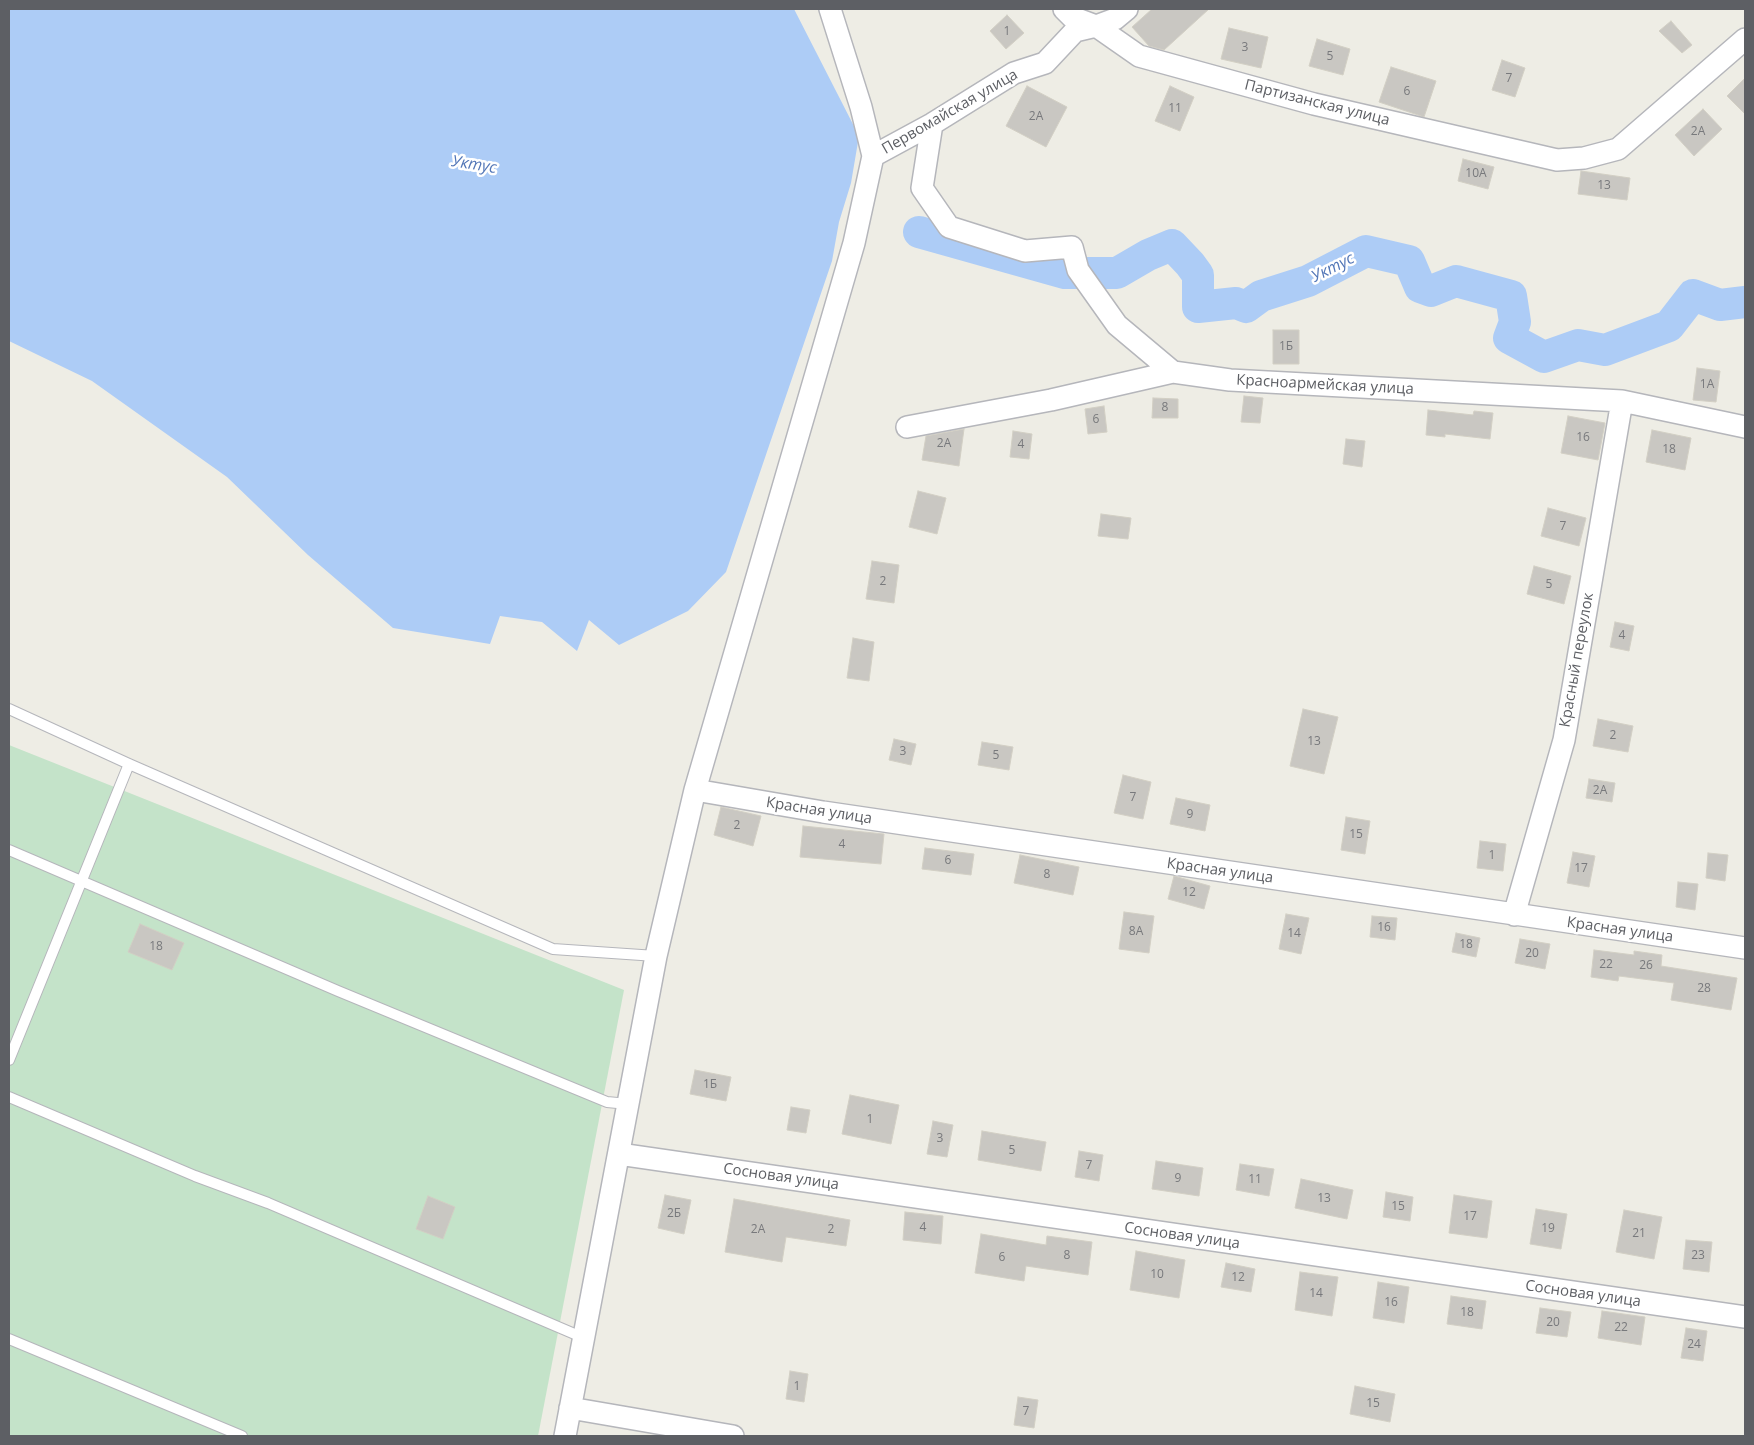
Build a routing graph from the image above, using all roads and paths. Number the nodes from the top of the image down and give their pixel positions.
1 (830, 9) edge
2 (1064, 9) edge
3 (1127, 9) edge
4 (1096, 26) junction
5 (1745, 39) edge
6 (932, 124) junction
7 (873, 156) junction
8 (1173, 372) junction
9 (1622, 401) junction
10 (907, 427) dead end
11 (1745, 427) edge
12 (9, 709) edge
13 (129, 764) junction
14 (695, 790) junction
15 (9, 850) edge
16 (82, 881) junction
17 (1514, 915) junction
18 (1745, 948) edge
19 (656, 956) junction
20 (9, 1060) edge
21 (9, 1097) edge
22 (628, 1104) junction
23 (619, 1154) junction
24 (1745, 1317) edge
25 (584, 1338) junction
26 (9, 1339) edge
27 (570, 1408) junction
28 (242, 1436) edge
29 (564, 1436) edge
30 (733, 1436) edge

1 - 7 street
2 - 4 street, Партизанская улица
3 - 4 street, Первомайская улица
4 - 5 street, Партизанская улица
4 - 6 street, Первомайская улица
6 - 7 street, Первомайская улица
6 - 8 street
7 - 14 street
8 - 9 street, Красноармейская улица
8 - 10 street, Красноармейская улица
9 - 11 street, Красноармейская улица
9 - 17 street, Красный переулок
12 - 13 lane
13 - 16 lane
13 - 19 lane
14 - 17 street, Красная улица
14 - 19 street
15 - 16 lane
16 - 20 lane
16 - 22 lane
17 - 18 street, Красная улица
19 - 22 street
21 - 25 lane
22 - 23 street
23 - 24 street, Сосновая улица
23 - 25 street
25 - 27 street
26 - 28 lane
27 - 29 street
27 - 30 street

